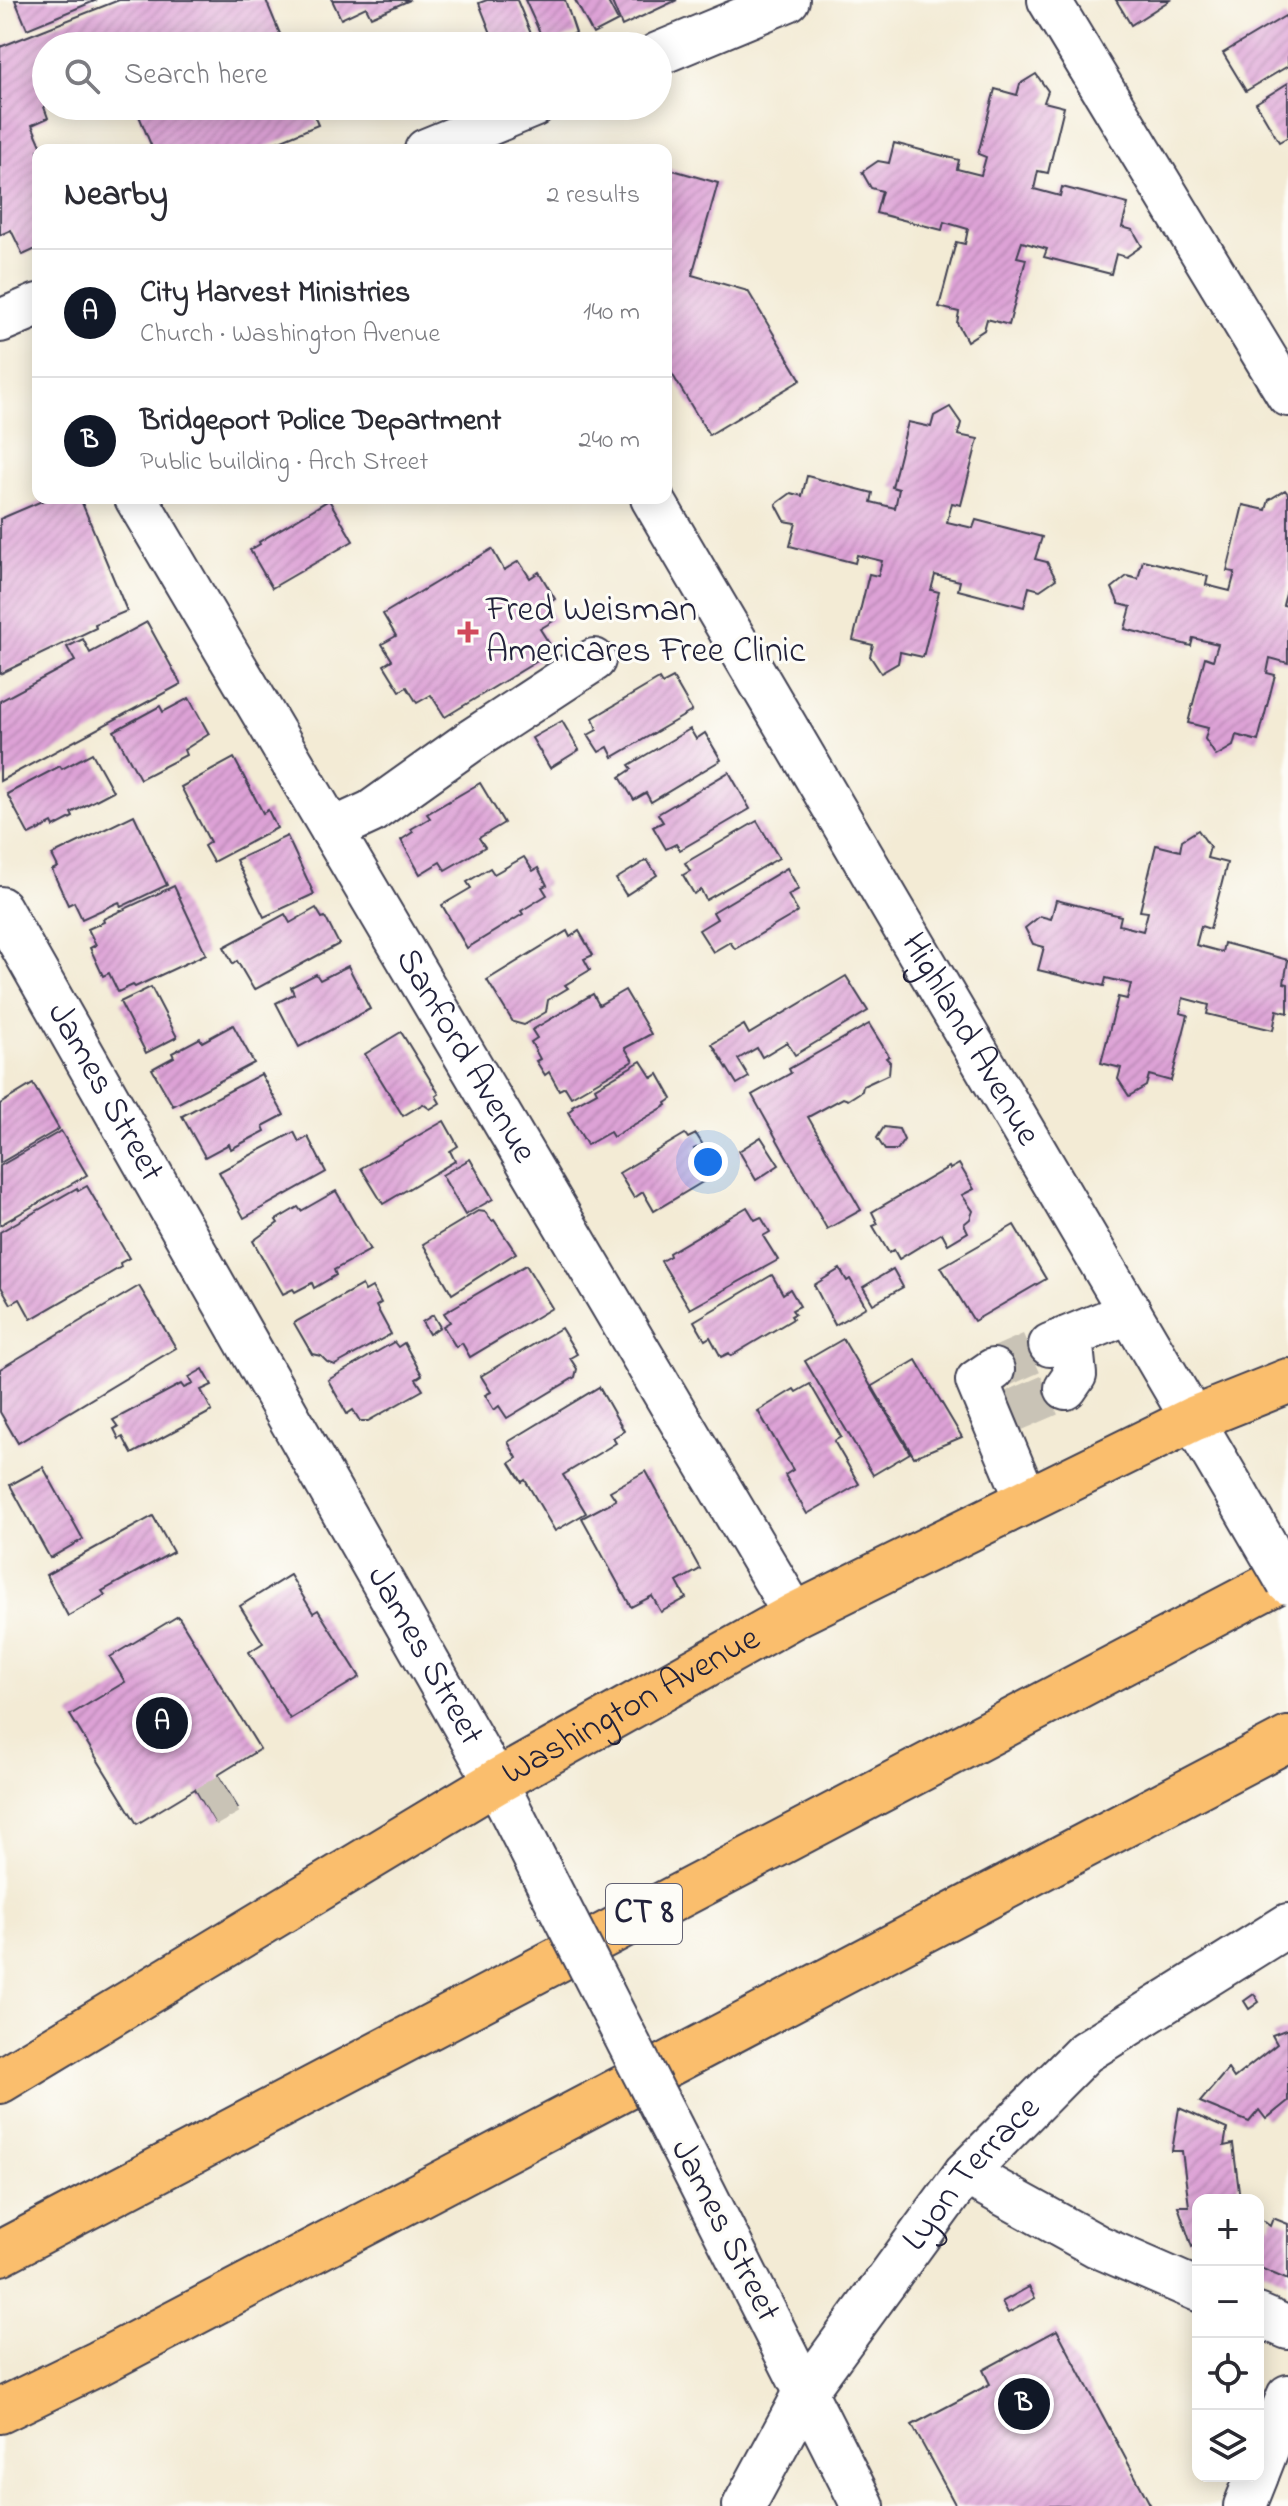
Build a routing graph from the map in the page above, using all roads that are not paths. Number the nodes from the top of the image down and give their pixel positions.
1 (788, 0) edge
2 (1049, 0) edge
3 (672, 48) edge
4 (502, 120) edge
5 (449, 144) edge
6 (1288, 395) edge
7 (140, 504) edge
8 (656, 504) edge
9 (594, 660) dead end
10 (332, 830) junction
11 (0, 908) edge
12 (1130, 1312) junction
13 (993, 1370) dead end
14 (1288, 1381) edge
15 (1066, 1388) dead end
16 (1193, 1419) junction
17 (1027, 1501) junction
18 (1288, 1576) edge
19 (1288, 1583) edge
20 (795, 1615) junction
21 (1288, 1739) edge
22 (496, 1782) junction
23 (1288, 1925) edge
24 (2, 2074) edge
25 (965, 2173) junction
26 (0, 2253) edge
27 (1192, 2287) edge
28 (1264, 2318) edge
29 (1288, 2328) edge
30 (99, 2363) junction
31 (806, 2391) junction
32 (1288, 2396) edge
33 (0, 2411) edge
34 (0, 2429) edge
35 (1264, 2456) edge
36 (1254, 2482) edge
37 (744, 2506) edge
38 (863, 2506) edge
39 (1245, 2506) edge

1 - 3 street
2 - 6 street
4 - 5 street
7 - 10 street, Sanford Avenue
8 - 12 street, Highland Avenue
9 - 10 street
10 - 20 street, Sanford Avenue
11 - 22 street, James Street
12 - 15 street
12 - 16 street, Highland Avenue
13 - 17 street
14 - 16 main road, Washington Avenue
16 - 17 main road, Washington Avenue
16 - 19 street, Highland Avenue, bridge
17 - 20 main road, Washington Avenue
18 - 26 main road, CT 8
20 - 22 main road, Washington Avenue
21 - 30 main road
22 - 24 main road, Washington Avenue
22 - 31 street, James Street, bridge
23 - 25 street, Lyon Terrace
25 - 27 street
25 - 31 street, Lyon Terrace
28 - 29 street
30 - 33 main road
30 - 34 main road
31 - 37 street, Lyon Terrace
31 - 38 street, James Street
32 - 35 street
36 - 39 street

